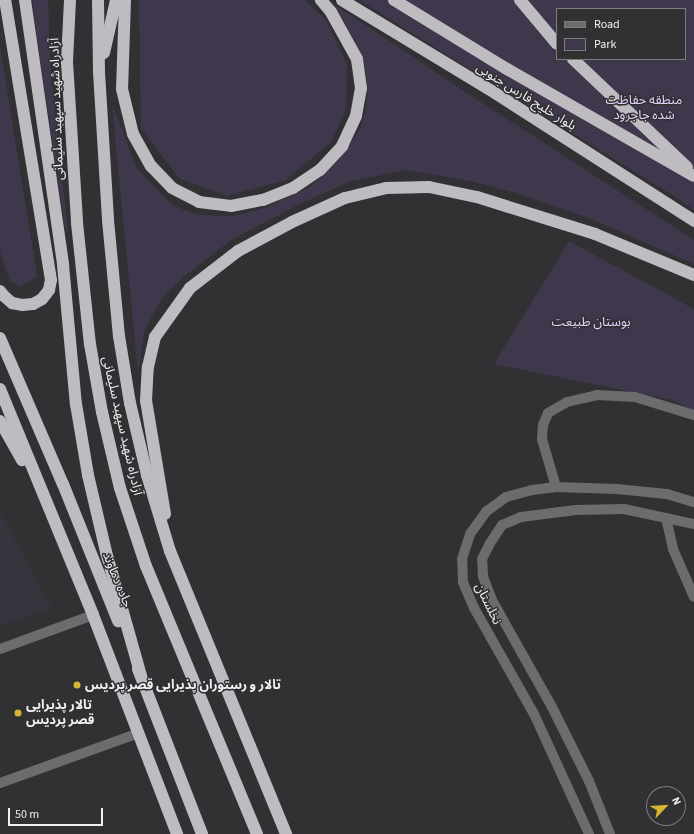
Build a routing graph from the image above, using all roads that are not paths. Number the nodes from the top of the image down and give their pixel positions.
1 (5, 0) edge
2 (25, 0) edge
3 (61, 0) edge
4 (70, 0) edge
5 (98, 0) edge
6 (116, 0) edge
7 (125, 0) edge
8 (321, 0) edge
9 (342, 0) edge
10 (394, 0) edge
11 (520, 0) edge
12 (556, 43) edge
13 (574, 60) edge
14 (67, 62) junction
15 (100, 72) junction
16 (694, 175) edge
17 (694, 221) edge
18 (694, 276) edge
19 (0, 291) edge
20 (0, 338) edge
21 (0, 389) edge
22 (694, 415) edge
23 (0, 421) edge
24 (556, 488) junction
25 (46, 502) junction
26 (694, 502) edge
27 (666, 518) junction
28 (694, 524) edge
29 (170, 551) junction
30 (694, 597) edge
31 (93, 615) junction
32 (0, 649) edge
33 (141, 676) junction
34 (139, 733) junction
35 (0, 782) edge
36 (177, 834) edge
37 (202, 834) edge
38 (257, 834) edge
39 (286, 834) edge
40 (589, 834) edge
41 (610, 834) edge

1 - 19 highway
2 - 33 highway
3 - 14 highway
4 - 14 highway, آزادراه شهید سپهبد سلیمانی
5 - 15 highway, آزادراه شهید سپهبد سلیمانی
6 - 15 highway
7 - 8 highway
9 - 17 highway, بلوار خلیج فارس جنوبی
10 - 16 highway, بلوار خلیج فارس جنوبی
11 - 12 highway
13 - 16 highway
14 - 38 highway, آزادراه شهید سپهبد سلیمانی
15 - 29 highway, آزادراه شهید سپهبد سلیمانی
18 - 29 highway
20 - 33 highway, جاده دماوند
21 - 25 highway
22 - 24 street
23 - 25 highway
24 - 26 street, نخلستان
24 - 40 street, نخلستان
25 - 31 highway
27 - 28 street, نخلستان
27 - 30 street
27 - 41 street, نخلستان
29 - 39 highway, آزادراه شهید سپهبد سلیمانی
31 - 32 street
31 - 34 highway
33 - 37 highway, جاده دماوند
34 - 35 street
34 - 36 highway

